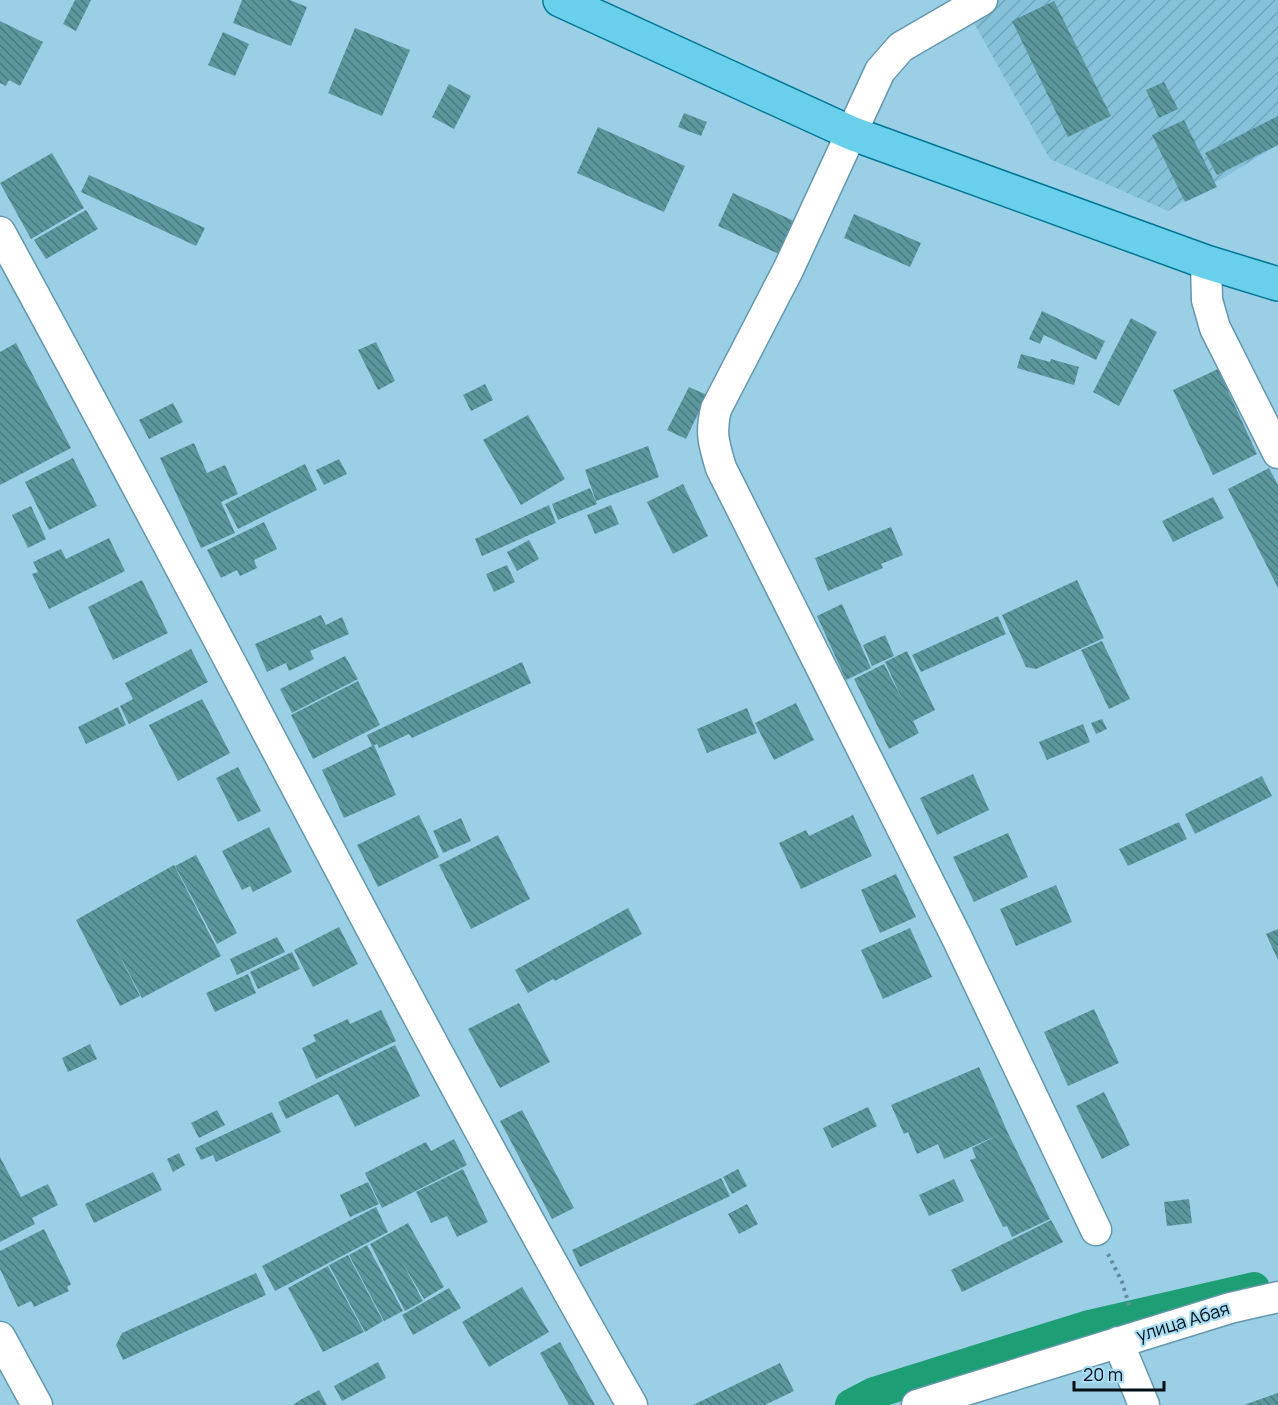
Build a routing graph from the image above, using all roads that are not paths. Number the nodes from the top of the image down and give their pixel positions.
1 (560, 0) edge
2 (982, 0) edge
3 (851, 133) junction
4 (0, 232) edge
5 (1206, 262) junction
6 (1278, 284) edge
7 (1278, 453) edge
8 (1095, 1230) dead end
9 (1278, 1297) edge
10 (0, 1337) edge
11 (1118, 1342) junction
12 (37, 1405) edge
13 (632, 1405) edge
14 (917, 1405) edge
15 (1144, 1405) edge

1 - 3 main road
2 - 3 street
3 - 5 main road
3 - 8 street
4 - 13 street
5 - 6 main road
5 - 7 street
9 - 11 street, улица Абая
10 - 12 street
11 - 14 street, улица Абая
11 - 15 street

